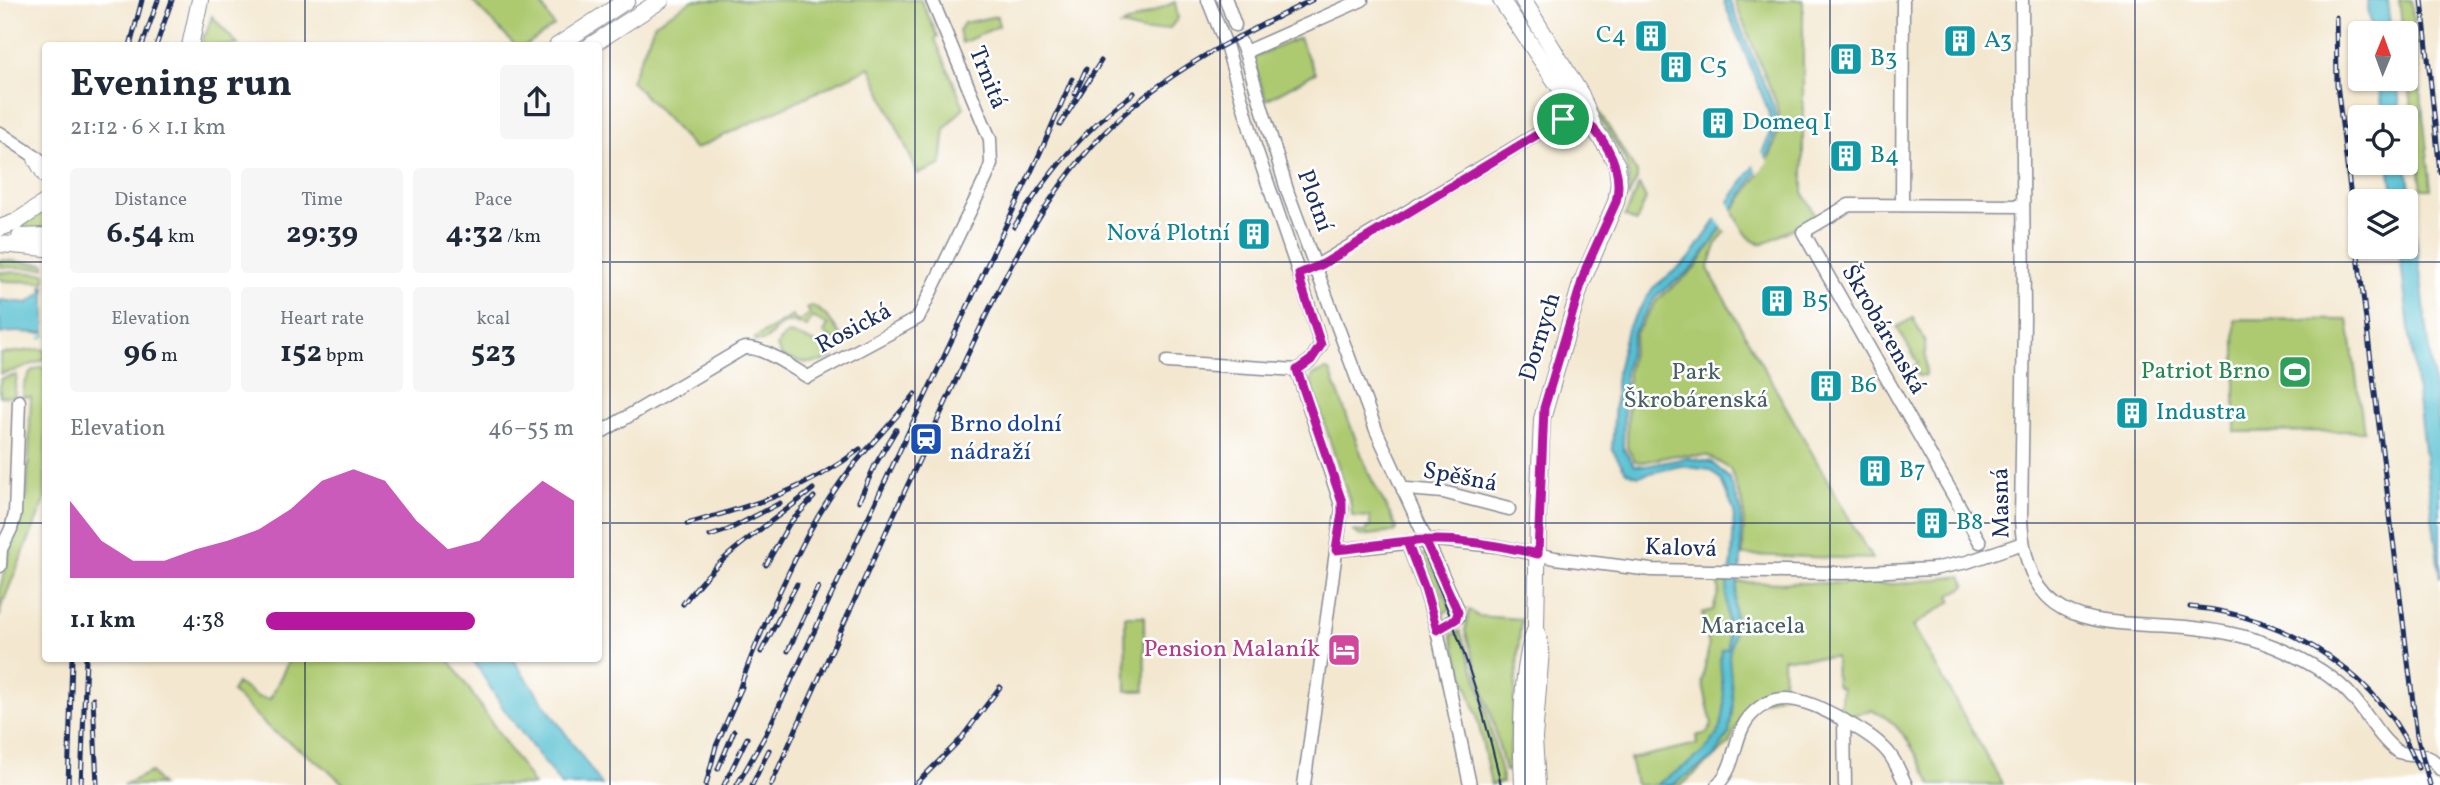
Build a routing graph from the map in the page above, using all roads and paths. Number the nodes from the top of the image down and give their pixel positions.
1 (200, 0) edge
2 (627, 0) edge
3 (661, 0) edge
4 (932, 0) edge
5 (1208, 0) edge
6 (1226, 0) edge
7 (1362, 0) edge
8 (1501, 0) edge
9 (1523, 0) edge
10 (1903, 0) edge
11 (2022, 0) edge
12 (1235, 25) dead end
13 (191, 42) edge
14 (563, 42) edge
15 (596, 42) edge
16 (1576, 111) junction
17 (1592, 125) junction
18 (0, 134) edge
19 (988, 134) joint
20 (41, 162) edge
21 (42, 201) edge
22 (1902, 205) junction
23 (2023, 206) junction
24 (0, 228) edge
25 (42, 236) edge
26 (0, 238) edge
27 (0, 244) edge
28 (42, 248) edge
29 (1316, 268) junction
30 (1299, 274) junction
31 (1167, 362) dead end
32 (1297, 370) junction
33 (19, 401) dead end
34 (602, 432) edge
35 (1403, 490) junction
36 (1509, 509) dead end
37 (1425, 540) junction
38 (1407, 542) junction
39 (1980, 542) dead end
40 (2023, 544) junction
41 (1, 549) edge
42 (1336, 550) junction
43 (1538, 554) junction
44 (0, 566) edge
45 (1536, 628) junction
46 (1437, 630) junction
47 (1844, 721) junction
48 (2440, 769) edge
49 (1304, 785) edge
50 (1470, 785) edge
51 (1523, 785) edge
52 (1537, 785) edge
53 (1717, 785) edge
54 (1845, 785) edge
55 (1906, 785) edge

1 - 13 main road
2 - 14 main road
3 - 15 main road
4 - 19 street, Trnitá
5 - 30 street, Plotní
6 - 12 street
7 - 29 street, Plotní
8 - 16 main road, Dornych
9 - 17 main road, Dornych
10 - 22 street
11 - 23 street, Masná
16 - 17 main road, Dornych
16 - 29 street
17 - 43 main road, Dornych
18 - 20 street
19 - 34 street, Rosická
21 - 24 main road
22 - 23 street, Škrobárenská
22 - 39 street, Škrobárenská
23 - 40 street, Masná
25 - 26 main road
27 - 28 main road
29 - 30 street
29 - 35 street, Plotní
30 - 32 street, Plotní
31 - 32 street
32 - 42 street
33 - 41 street
35 - 36 street, Spěšná
35 - 37 street, Plotní
37 - 38 street, Kalová
37 - 43 street, Kalová
37 - 46 street, Plotní
38 - 42 street, Kalová
38 - 46 street
40 - 43 street, Kalová
40 - 48 street, Masná
41 - 44 street
42 - 49 street
43 - 45 main road, Dornych
45 - 51 main road
45 - 52 main road, Dornych
46 - 50 street
47 - 53 street
47 - 54 street
47 - 55 street

